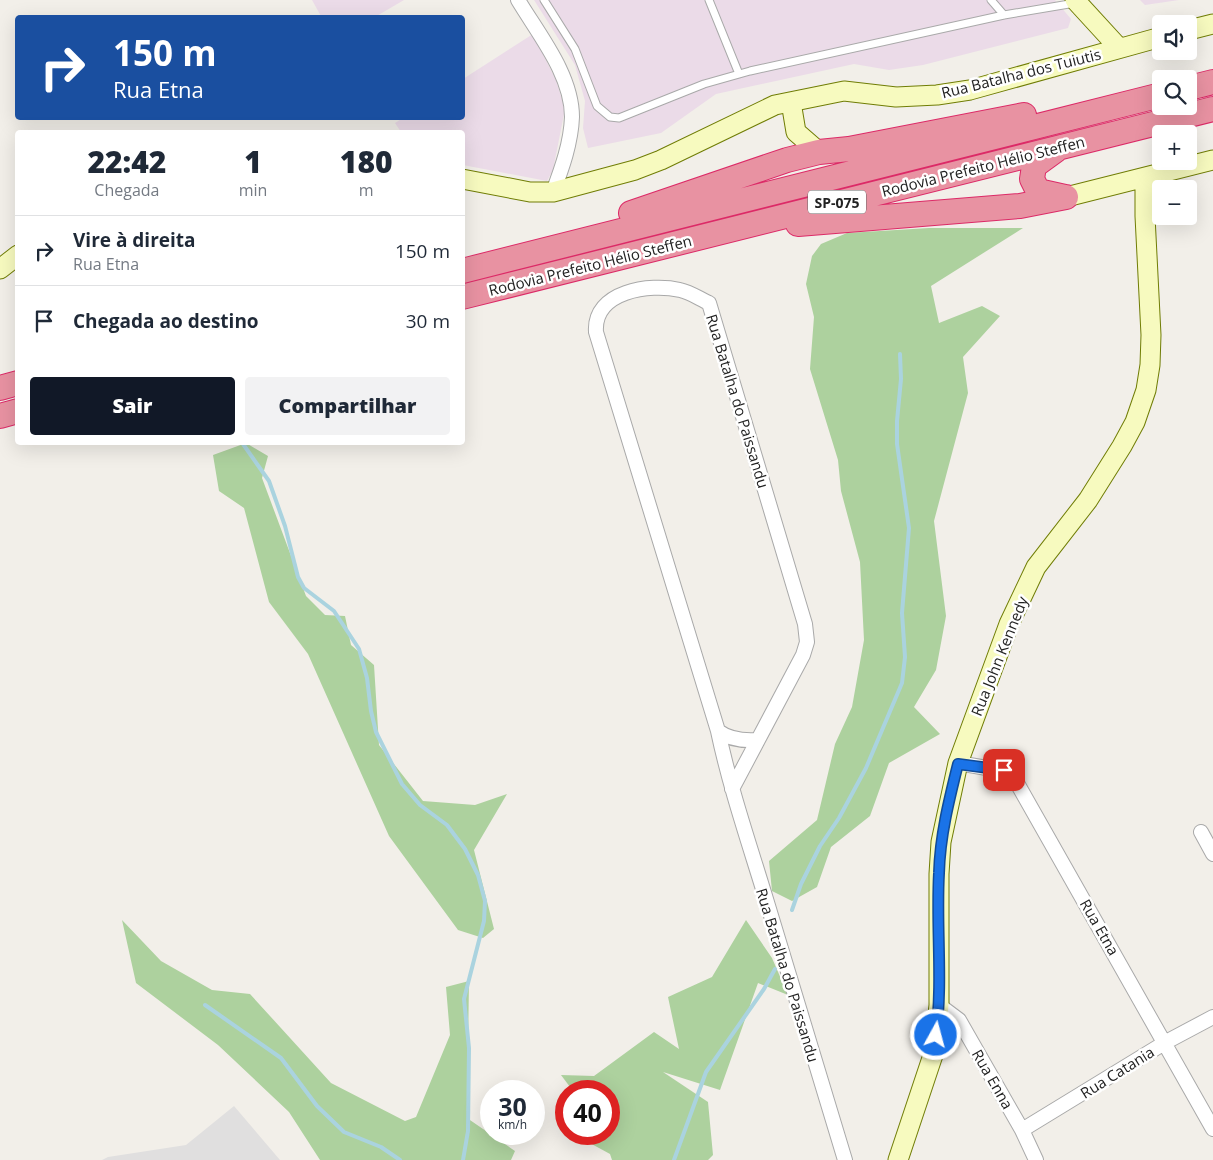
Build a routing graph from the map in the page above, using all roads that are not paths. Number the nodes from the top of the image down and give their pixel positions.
1 (518, 0) edge
2 (544, 0) edge
3 (709, 0) edge
4 (991, 0) edge
5 (1083, 3) edge
6 (1004, 15) junction
7 (1213, 24) edge
8 (1197, 28) edge
9 (1152, 39) edge
10 (1119, 48) junction
11 (739, 74) junction
12 (1213, 82) edge
13 (1197, 86) edge
14 (1151, 98) edge
15 (791, 102) junction
16 (1213, 109) edge
17 (796, 132) junction
18 (1061, 147) junction
19 (819, 152) junction
20 (787, 160) junction
21 (1213, 160) edge
22 (1145, 177) junction
23 (465, 180) edge
24 (553, 192) junction
25 (1066, 197) junction
26 (749, 224) junction
27 (15, 258) edge
28 (465, 265) edge
29 (0, 269) edge
30 (465, 270) edge
31 (465, 296) edge
32 (15, 384) edge
33 (0, 388) edge
34 (15, 412) edge
35 (0, 416) edge
36 (718, 731) junction
37 (758, 740) junction
38 (958, 764) junction
39 (732, 789) junction
40 (1201, 832) dead end
41 (1213, 854) edge
42 (939, 1006) junction
43 (1213, 1017) edge
44 (1166, 1042) junction
45 (1213, 1128) edge
46 (1022, 1130) junction
47 (845, 1160) edge
48 (898, 1160) edge
49 (1036, 1160) edge

1 - 24 street
2 - 11 lane
3 - 11 lane
4 - 6 lane
5 - 6 lane
5 - 10 street
6 - 11 lane
7 - 8 street
9 - 10 street, Rua Batalha dos Tuiutis
10 - 15 street, Rua Batalha dos Tuiutis
12 - 13 highway
14 - 19 highway
14 - 30 highway, Rodovia Prefeito Hélio Steffen / SP-075
15 - 17 street
15 - 24 street, Rua Batalha dos Tuiutis
16 - 18 highway, Rodovia Prefeito Hélio Steffen / SP-075
17 - 19 street
17 - 20 street
18 - 25 highway
18 - 26 highway, Rodovia Prefeito Hélio Steffen / SP-075
19 - 20 highway
20 - 28 highway
21 - 22 street
22 - 25 street
22 - 38 street, Rua John Kennedy
23 - 24 street, Rua Batalha dos Tuiutis
25 - 26 highway
26 - 31 highway, Rodovia Prefeito Hélio Steffen / SP-075
27 - 29 street
32 - 33 highway
34 - 35 highway
36 - 37 street
36 - 37 street, Rua Batalha do Paissandu
36 - 39 street, Rua Batalha do Paissandu
37 - 39 street, Rua Batalha do Paissandu
38 - 42 street, Rua John Kennedy
38 - 44 street, Rua Etna
39 - 47 street, Rua Batalha do Paissandu
40 - 41 street
42 - 46 street, Rua Enna
42 - 48 street, Rua John Kennedy
43 - 44 street, Rua Catania
44 - 45 street, Rua Etna
44 - 46 street, Rua Catania
46 - 49 street, Rua Enna

